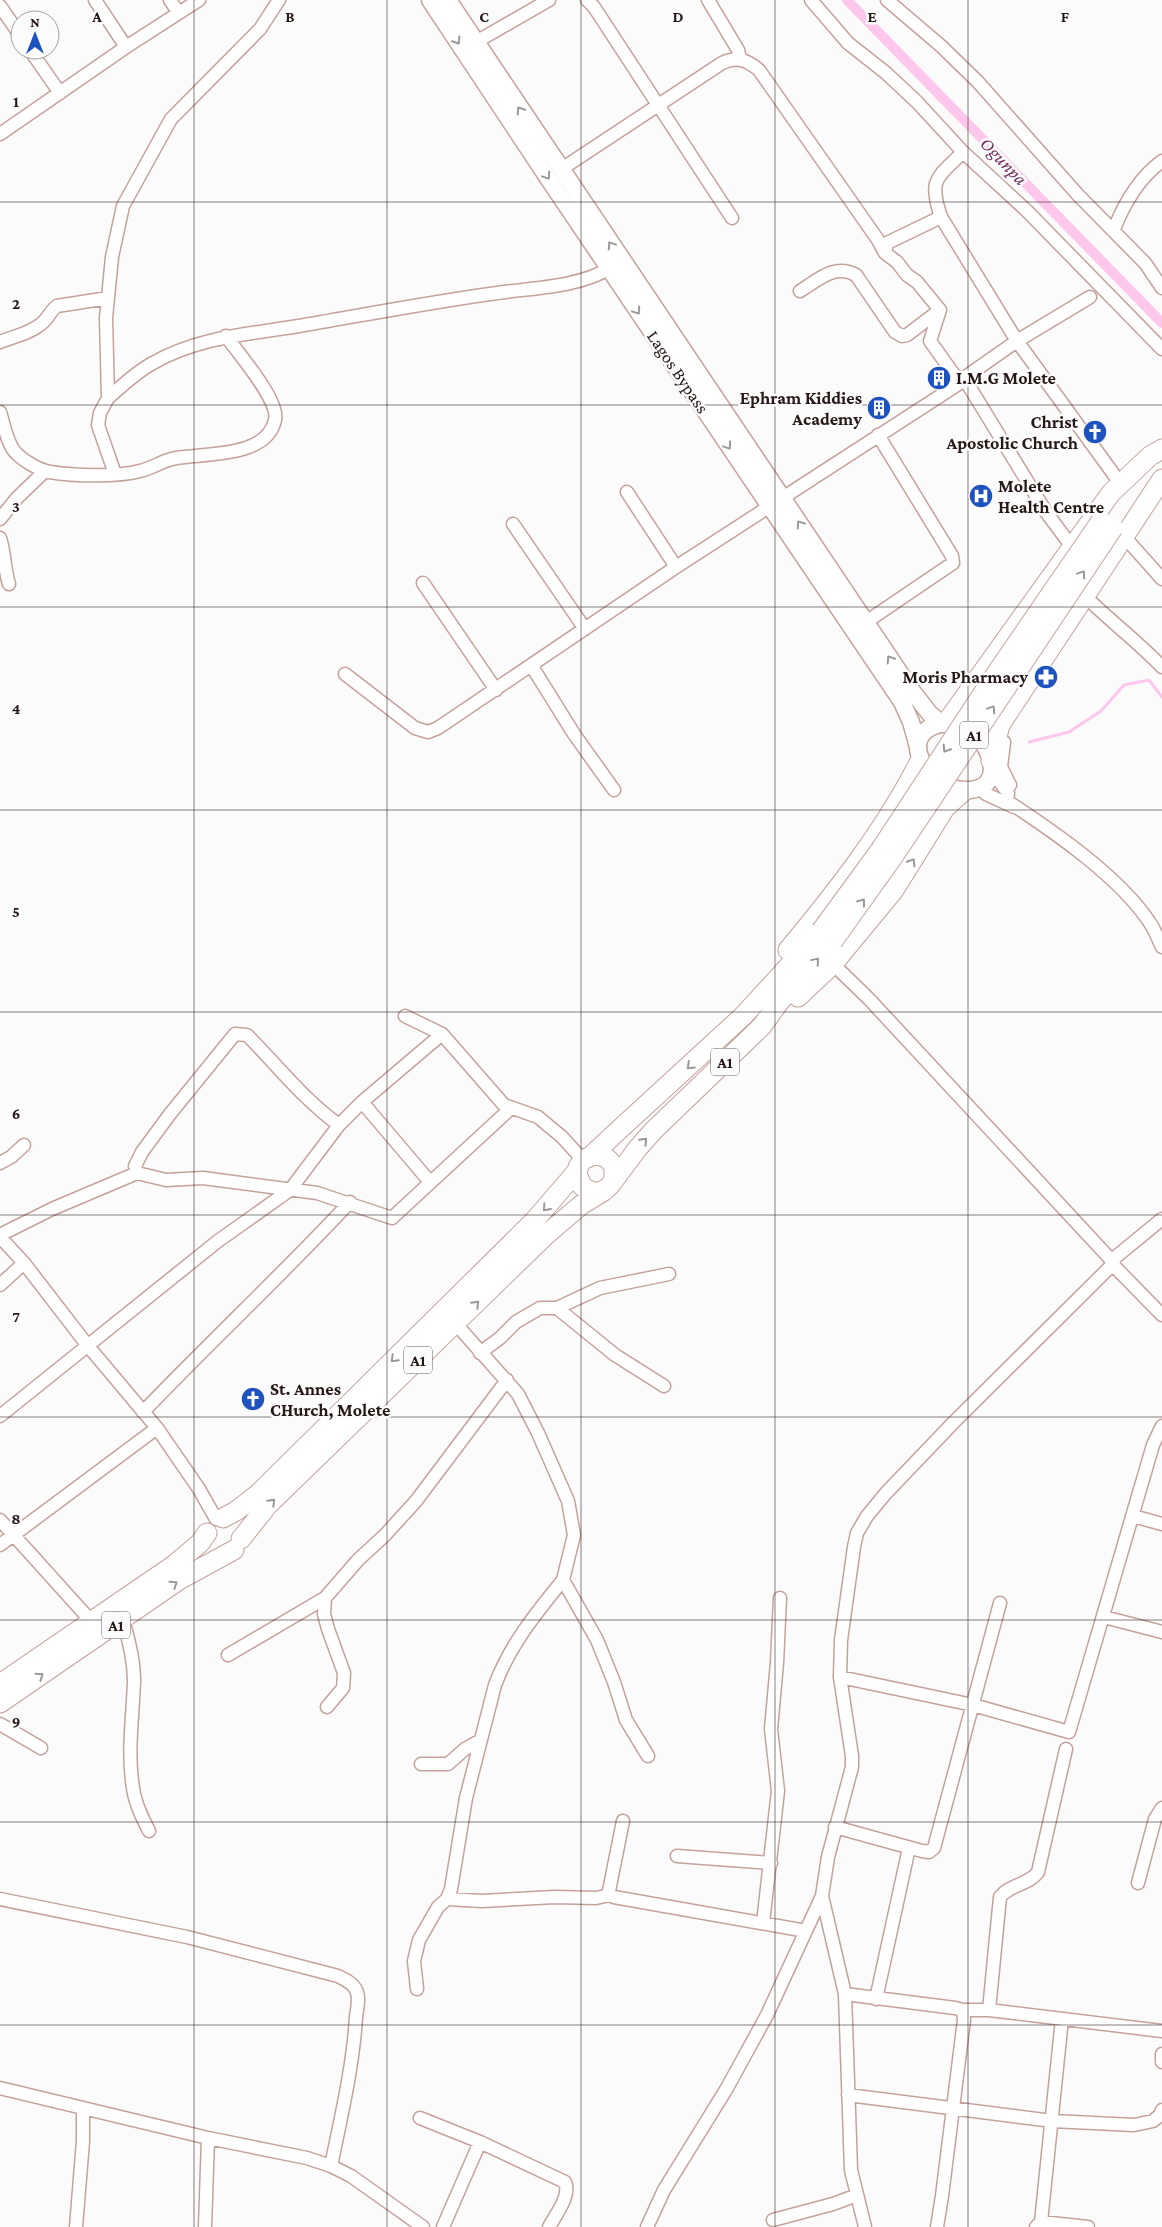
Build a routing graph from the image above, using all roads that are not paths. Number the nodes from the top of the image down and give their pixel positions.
1 (95, 0) edge
2 (170, 0) edge
3 (199, 0) edge
4 (279, 0) edge
5 (430, 0) edge
6 (448, 0) edge
7 (549, 0) edge
8 (587, 0) edge
9 (708, 0) edge
10 (811, 0) edge
11 (886, 0) edge
12 (0, 6) edge
13 (178, 12) junction
14 (10, 20) edge
15 (476, 42) junction
16 (126, 47) junction
17 (740, 59) junction
18 (37, 60) edge
19 (60, 93) junction
20 (658, 106) junction
21 (0, 134) edge
22 (963, 152) junction
23 (1162, 161) edge
24 (560, 170) junction
25 (941, 217) junction
26 (732, 218) dead end
27 (1114, 229) junction
28 (885, 252) junction
29 (608, 268) junction
30 (1162, 288) edge
31 (800, 291) dead end
32 (1090, 297) dead end
33 (108, 298) junction
34 (940, 310) junction
35 (226, 336) junction
36 (1017, 341) junction
37 (0, 342) edge
38 (1162, 349) edge
39 (962, 381) junction
40 (108, 398) junction
41 (0, 412) edge
42 (878, 435) junction
43 (1162, 450) edge
44 (1162, 468) edge
45 (45, 471) junction
46 (115, 474) junction
47 (1162, 479) edge
48 (1120, 483) junction
49 (627, 492) dead end
50 (776, 503) junction
51 (0, 520) edge
52 (513, 524) dead end
53 (1117, 531) junction
54 (0, 538) edge
55 (1072, 547) junction
56 (676, 567) junction
57 (1162, 579) edge
58 (423, 583) dead end
59 (8, 584) dead end
60 (1090, 601) junction
61 (866, 622) junction
62 (585, 629) junction
63 (1047, 654) junction
64 (531, 665) junction
65 (1162, 667) edge
66 (345, 674) dead end
67 (496, 690) junction
68 (944, 724) junction
69 (919, 754) junction
70 (992, 766) junction
71 (971, 789) junction
72 (614, 790) dead end
73 (1007, 801) junction
74 (1029, 815) junction
75 (827, 936) junction
76 (1162, 947) edge
77 (833, 964) junction
78 (405, 1016) dead end
79 (743, 1016) junction
80 (762, 1026) junction
81 (442, 1034) junction
82 (362, 1102) junction
83 (510, 1109) junction
84 (339, 1125) junction
85 (24, 1145) dead end
86 (584, 1162) junction
87 (0, 1163) edge
88 (138, 1173) junction
89 (430, 1182) junction
90 (609, 1185) junction
91 (290, 1190) junction
92 (350, 1202) junction
93 (1162, 1219) edge
94 (0, 1236) edge
95 (24, 1263) junction
96 (1113, 1263) junction
97 (669, 1274) dead end
98 (0, 1285) edge
99 (557, 1308) junction
100 (1162, 1315) edge
101 (456, 1324) junction
102 (88, 1346) junction
103 (480, 1352) junction
104 (507, 1380) junction
105 (664, 1386) dead end
106 (143, 1412) junction
107 (0, 1416) edge
108 (1162, 1426) edge
109 (157, 1428) junction
110 (1133, 1516) junction
111 (0, 1520) edge
112 (216, 1523) junction
113 (1162, 1524) edge
114 (13, 1535) junction
115 (0, 1545) edge
116 (237, 1545) junction
117 (563, 1580) junction
118 (325, 1598) junction
119 (780, 1598) dead end
120 (1000, 1603) dead end
121 (1104, 1617) junction
122 (123, 1620) junction
123 (92, 1622) junction
124 (1162, 1632) edge
125 (228, 1655) dead end
126 (840, 1677) junction
127 (0, 1683) edge
128 (0, 1703) edge
129 (973, 1705) junction
130 (327, 1707) dead end
131 (0, 1724) edge
132 (481, 1740) junction
133 (41, 1748) dead end
134 (1066, 1748) dead end
135 (648, 1756) dead end
136 (421, 1764) dead end
137 (1162, 1808) edge
138 (623, 1821) dead end
139 (836, 1827) junction
140 (149, 1831) dead end
141 (909, 1848) junction
142 (677, 1856) dead end
143 (771, 1863) junction
144 (1138, 1883) dead end
145 (610, 1895) junction
146 (822, 1896) junction
147 (447, 1899) junction
148 (0, 1900) edge
149 (763, 1923) junction
150 (806, 1931) junction
151 (417, 1989) dead end
152 (845, 1994) junction
153 (876, 1999) junction
154 (963, 2010) junction
155 (989, 2010) junction
156 (1062, 2019) junction
157 (1162, 2032) edge
158 (1162, 2054) edge
159 (1162, 2062) edge
160 (0, 2088) edge
161 (848, 2095) junction
162 (83, 2108) junction
163 (952, 2109) junction
164 (1162, 2110) edge
165 (420, 2118) dead end
166 (1052, 2121) junction
167 (208, 2138) junction
168 (480, 2142) junction
169 (331, 2166) junction
170 (857, 2195) junction
171 (773, 2220) dead end
172 (1038, 2224) edge
173 (76, 2227) edge
174 (205, 2227) edge
175 (423, 2227) edge
176 (443, 2227) edge
177 (549, 2227) edge
178 (646, 2227) edge
179 (865, 2227) edge
180 (936, 2227) edge
181 (1088, 2227) edge

1 - 16 street
2 - 13 street
3 - 13 street
4 - 33 street
5 -> 29 main road, Lagos Bypass
6 - 15 main road, Lagos Bypass
7 - 15 street
8 - 20 street
9 - 17 street
10 - 22 street
11 - 27 street
12 - 14 street
13 - 16 street
24 -> 15 main road, Lagos Bypass
16 - 19 street
17 - 20 street
17 - 28 street
18 - 19 street
19 - 21 street
20 - 24 street
20 - 26 street
22 - 25 street
22 - 38 street
23 - 27 street
50 -> 24 main road, Lagos Bypass
25 - 28 street
25 - 36 street
27 - 30 street
28 - 34 street
29 - 35 street
29 -> 50 main road, Lagos Bypass
31 - 34 street
32 - 36 street
33 - 37 street
33 - 40 street
34 - 39 street
35 - 40 street
35 - 46 street
36 - 39 street
36 - 48 street
39 - 42 street
39 - 55 street
40 - 46 street
41 - 45 street
42 - 50 street
42 - 61 street
43 - 48 highway
43 - 53 highway, A1
44 - 53 highway, A1
45 - 46 street
45 - 51 street
47 - 53 highway
48 - 55 highway
49 - 56 street
50 - 56 street
61 -> 50 main road, Lagos Bypass
50 - 69 main road, Lagos Bypass
52 - 62 street
53 - 57 street
53 - 60 street
53 - 63 highway
53 - 75 highway, A1, bridge
54 - 59 street
55 - 68 highway
56 - 62 street
58 - 67 street
60 - 63 street
60 - 65 street
68 -> 61 main road, Lagos Bypass
62 - 64 street
63 - 70 highway
63 - 73 street
64 - 67 street
64 - 72 street
66 - 67 street
68 - 69 main road
68 - 70 main road
69 - 71 main road
69 - 79 highway
70 - 71 main road
70 - 73 street
71 - 74 street
77 -> 71 highway
73 - 74 street
74 - 76 street
75 - 79 highway, A1
80 -> 75 highway, A1
77 - 80 highway
77 - 96 street
78 - 81 street
79 -> 86 highway, A1
90 -> 80 highway, A1
81 - 82 street
81 - 83 street
82 - 84 street
82 - 89 street
83 - 86 street
83 - 89 street
84 - 88 street
84 - 91 street
85 - 87 street
86 - 90 highway
86 - 90 highway
86 -> 112 highway, A1
88 - 91 street
88 - 94 street
89 - 92 street
101 -> 90 highway, A1
91 - 92 street
91 - 102 street
92 - 106 street
93 - 96 street
94 - 95 street
95 - 98 street
95 - 102 street
96 - 100 street
96 - 126 street
97 - 99 street
99 - 103 street
99 - 105 street
101 - 103 street
116 -> 101 highway, A1
102 - 106 street
102 - 107 street
103 - 104 street
104 - 117 street
104 - 118 street
106 - 109 street
108 - 110 street
109 - 112 street
109 - 114 street
110 - 113 street
110 - 121 street
111 - 114 street
112 - 116 highway
112 - 116 highway
112 - 123 highway, A1
114 - 115 street
114 - 123 street
122 -> 116 highway, A1
117 - 132 street
117 - 135 street
118 - 125 street
118 - 130 street
119 - 143 street
120 - 129 street
121 - 124 street
121 - 129 street
128 -> 122 highway, A1
122 - 140 street
123 - 127 highway, A1
126 - 129 street
126 - 139 street
129 - 141 street
131 - 133 street
132 - 136 street
132 - 147 street
134 - 155 street
137 - 144 street
138 - 145 street
139 - 141 street
139 - 146 street
141 - 153 street
142 - 143 street
143 - 149 street
145 - 147 street
145 - 149 street
146 - 150 street
146 - 152 street
147 - 151 street
148 - 169 street
149 - 150 street
150 - 178 street
152 - 153 street
152 - 161 street
153 - 154 street
154 - 155 street
154 - 163 street
155 - 156 street
156 - 157 street
156 - 166 street
158 - 159 street
160 - 162 street
161 - 163 street
161 - 170 street
162 - 167 street
162 - 173 street
163 - 166 street
163 - 180 street
164 - 166 street
165 - 168 street
166 - 172 street
167 - 169 street
167 - 174 street
168 - 176 street
168 - 177 street
169 - 175 street
170 - 171 street
170 - 179 street
172 - 181 street

